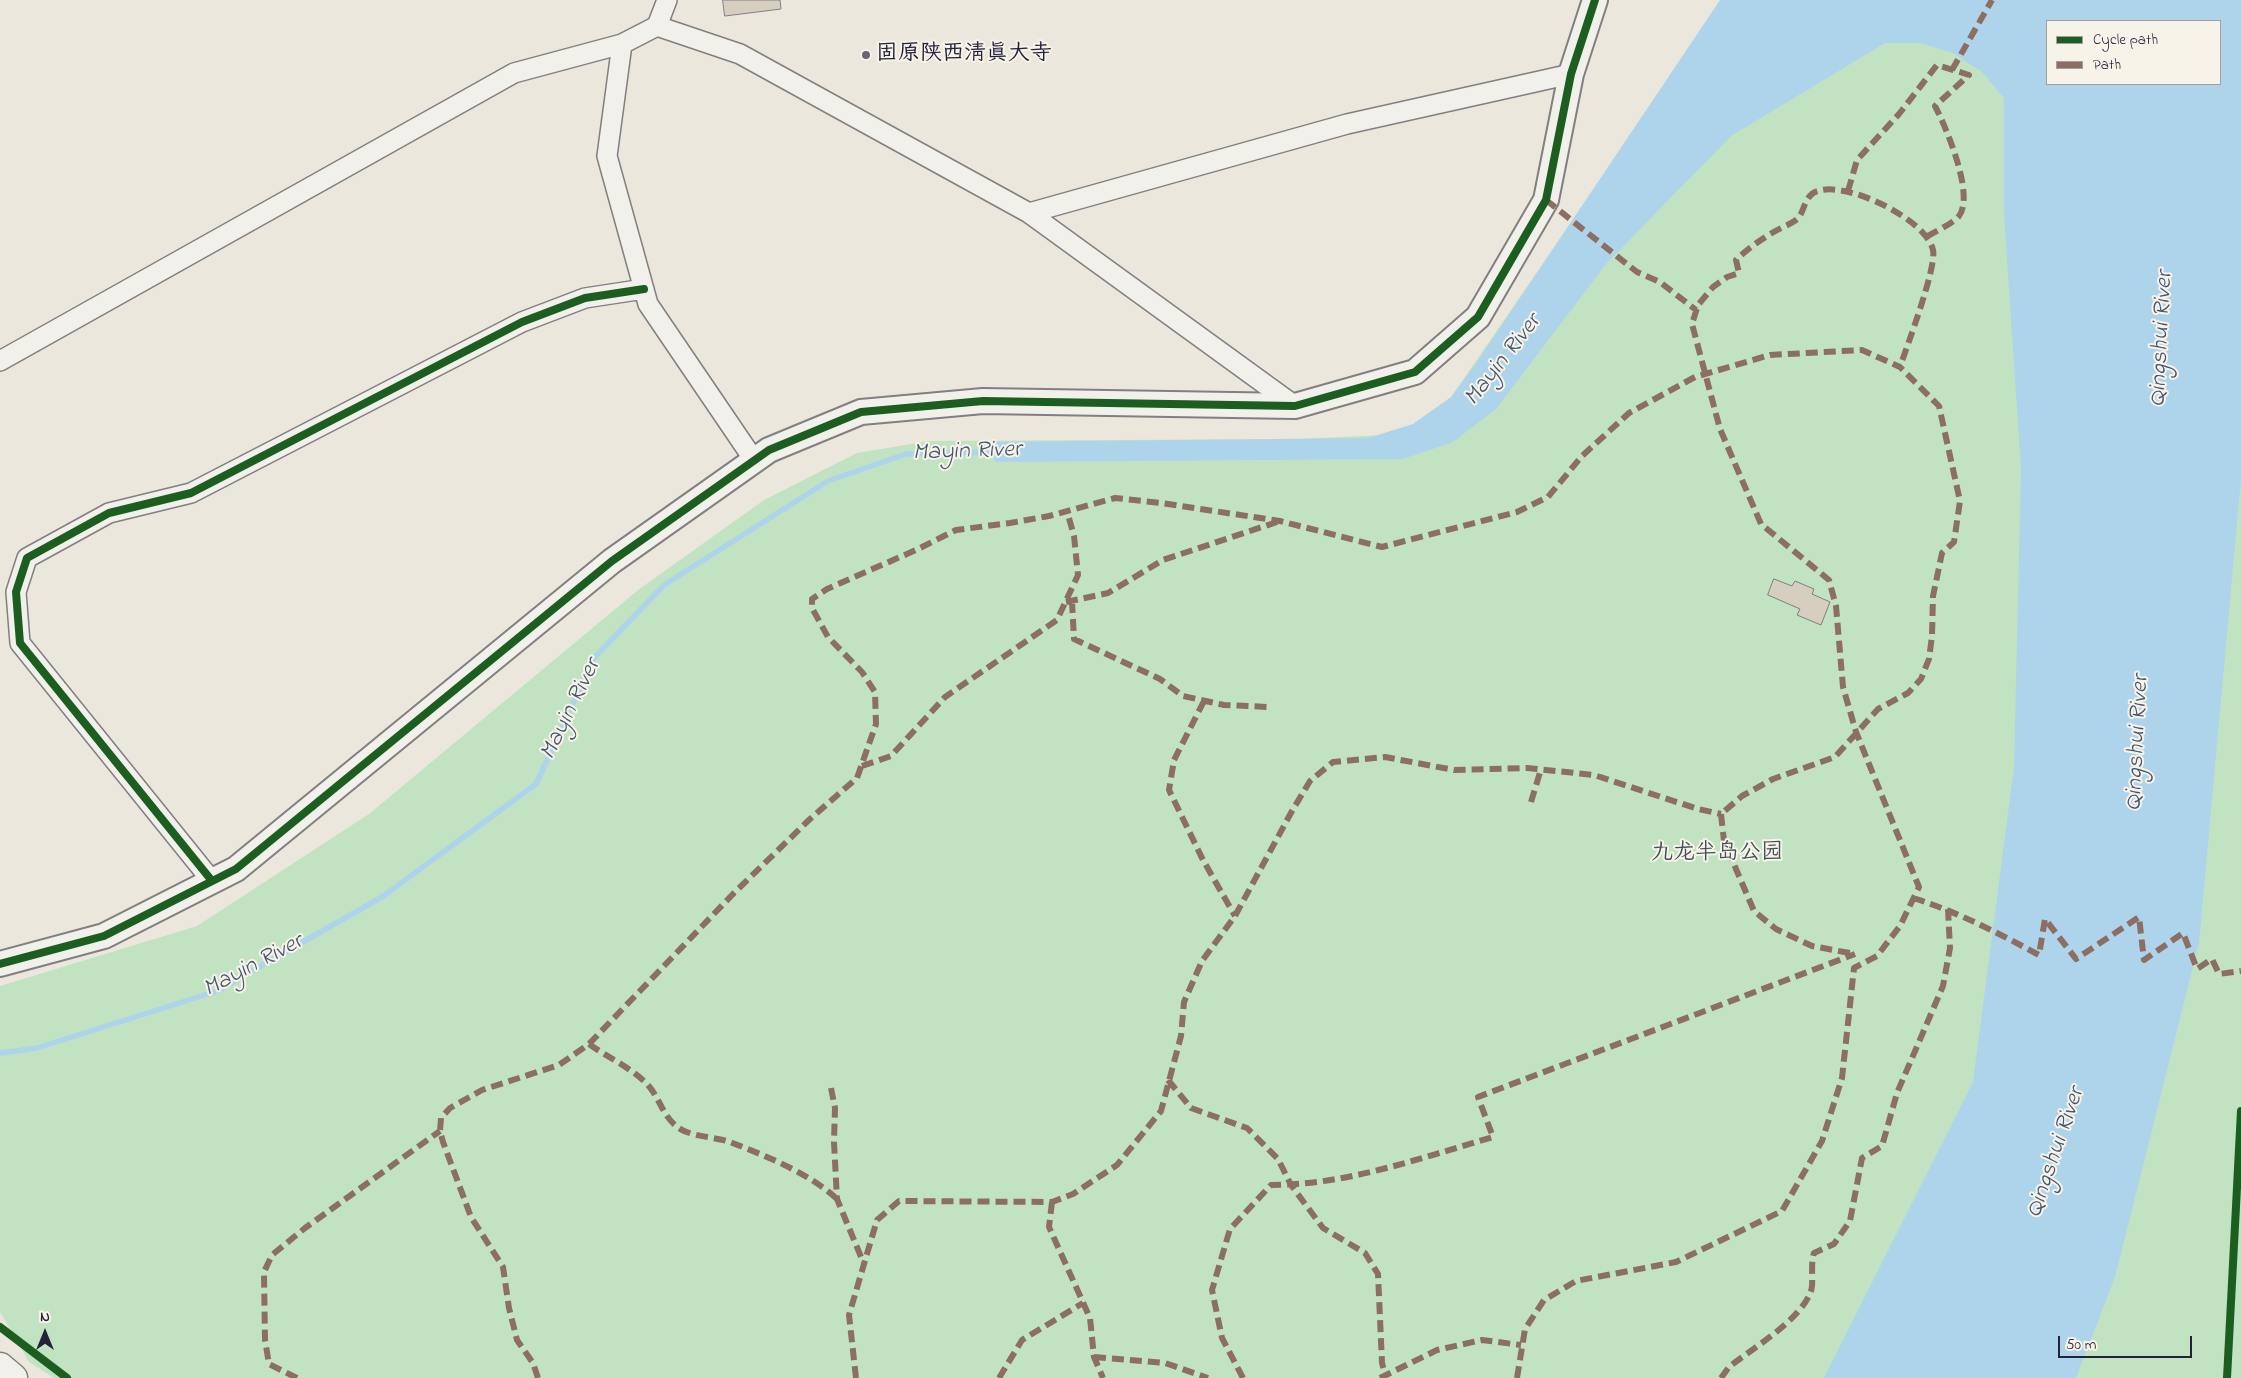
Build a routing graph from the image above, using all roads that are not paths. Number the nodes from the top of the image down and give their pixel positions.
1 (667, 0) edge
2 (1595, 0) edge
3 (657, 26) junction
4 (622, 44) junction
5 (1571, 74) junction
6 (1029, 213) junction
7 (644, 289) junction
8 (0, 361) edge
9 (1295, 406) junction
10 (754, 460) junction
11 (212, 881) junction
12 (0, 964) edge
13 (0, 1368) edge
14 (13, 1378) edge

1 - 3 street
2 - 5 street
3 - 4 street
3 - 6 street
4 - 7 street
4 - 8 street
5 - 6 street
5 - 9 street
6 - 9 street
7 - 10 street
7 - 11 street
9 - 10 street
10 - 11 street
11 - 12 street
13 - 14 highway

